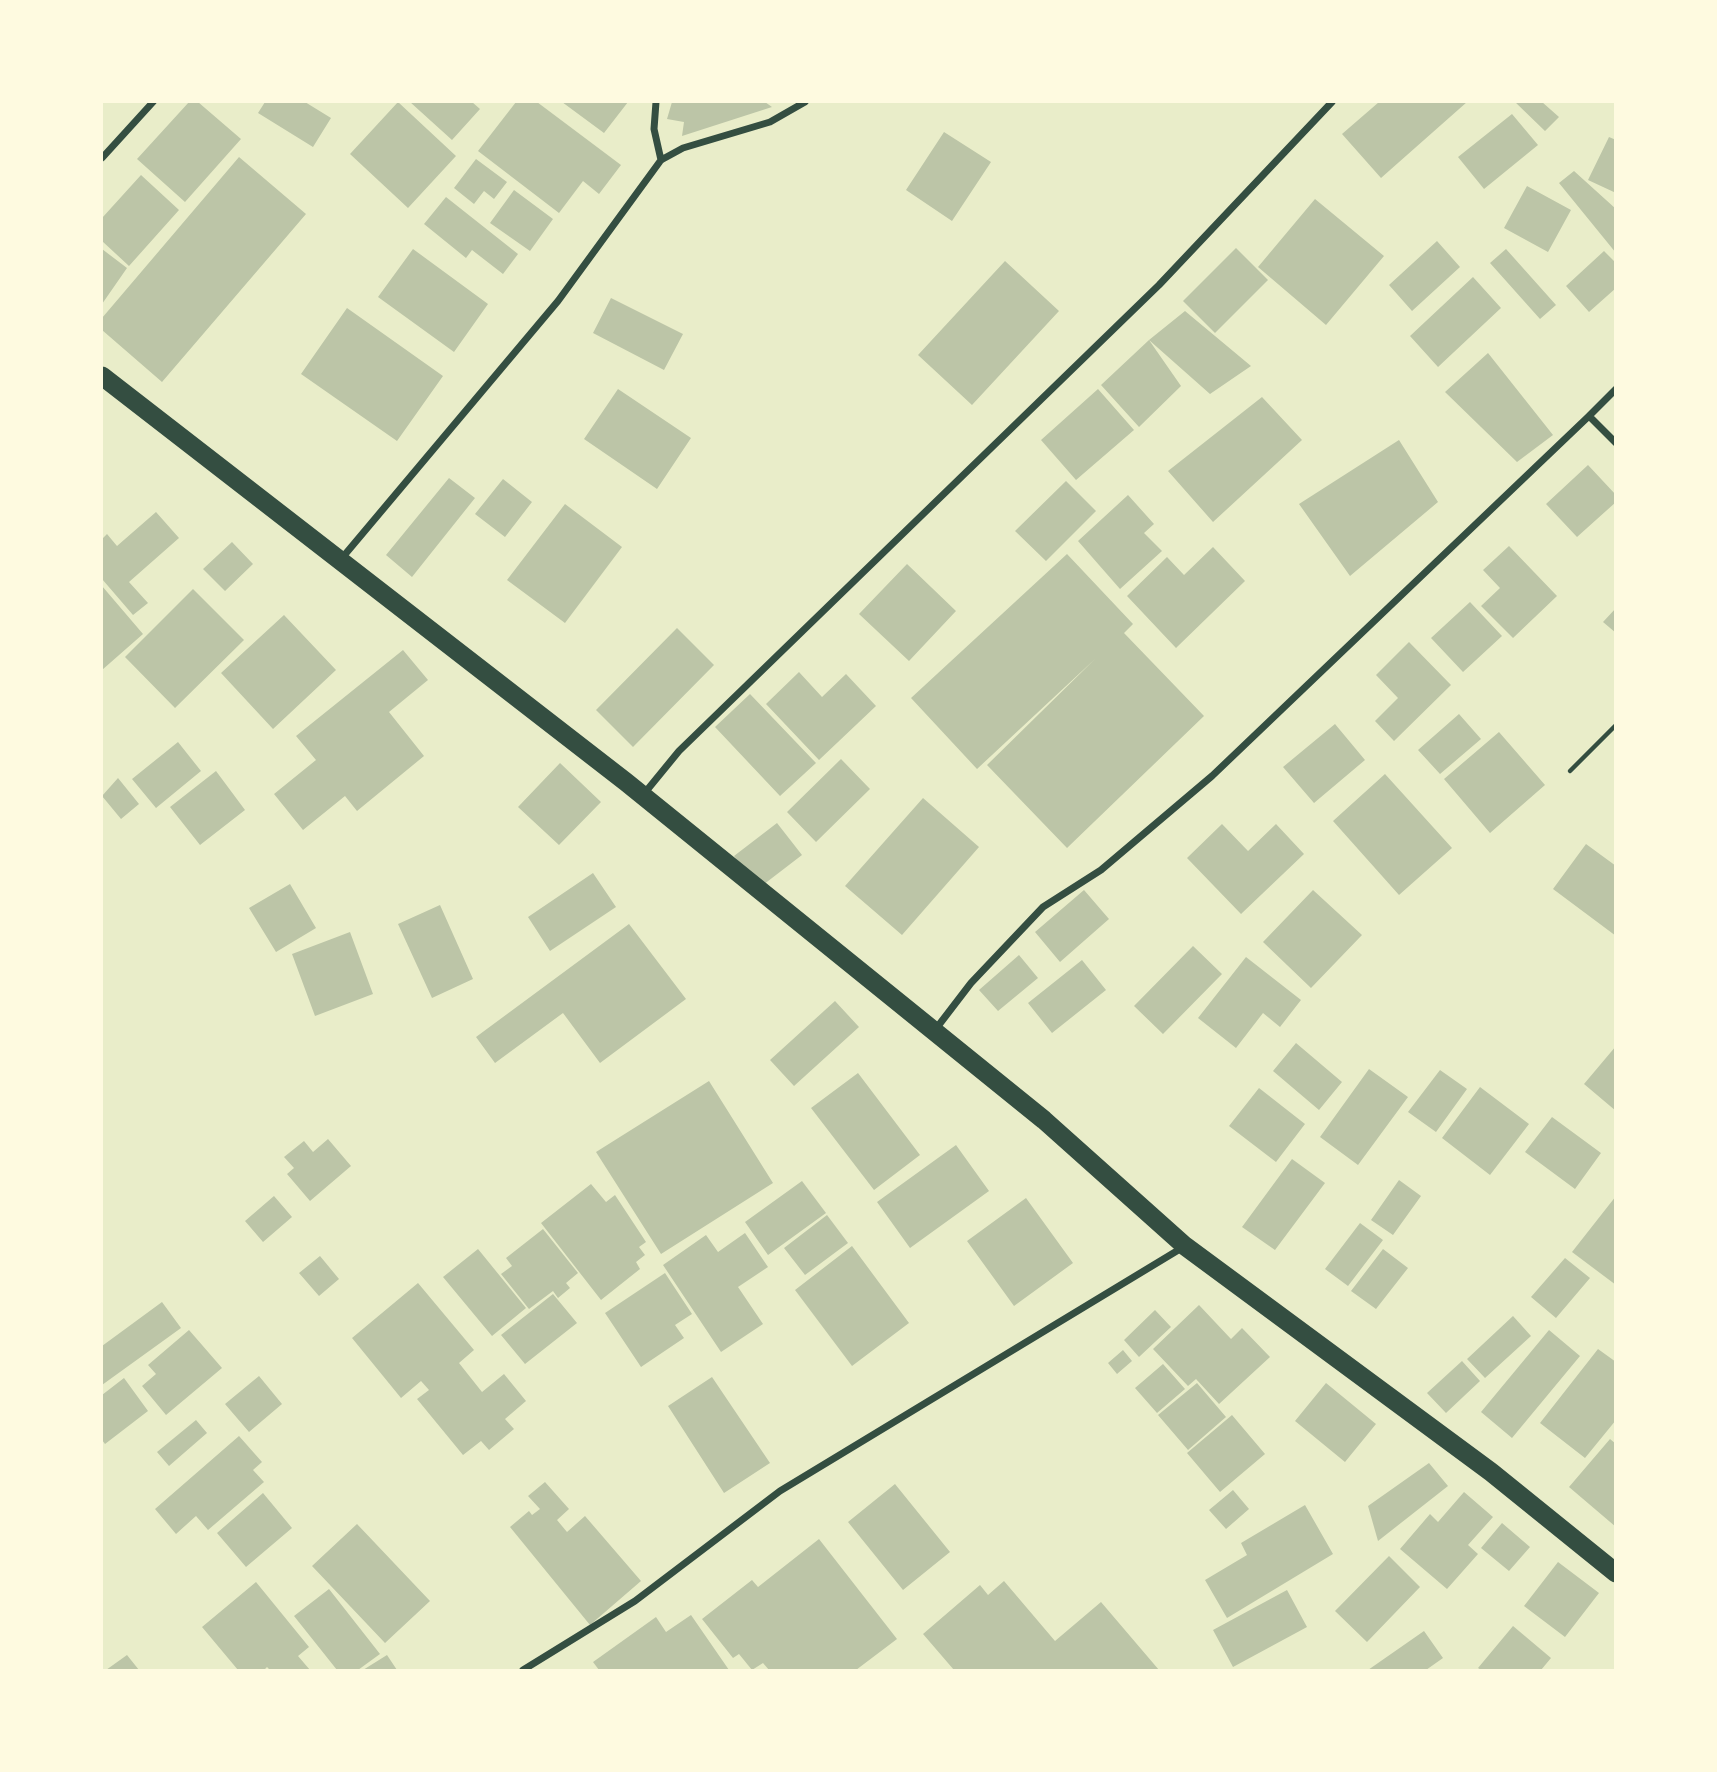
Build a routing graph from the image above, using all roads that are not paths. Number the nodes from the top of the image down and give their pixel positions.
1 (153, 102) edge
2 (656, 102) edge
3 (806, 102) edge
4 (1332, 102) edge
5 (102, 158) edge
6 (661, 160) junction
7 (102, 376) edge
8 (1615, 389) edge
9 (1589, 416) junction
10 (1615, 443) edge
11 (341, 558) junction
12 (642, 796) junction
13 (935, 1030) junction
14 (1185, 1246) junction
15 (1615, 1573) edge
16 (523, 1671) edge

1 - 5 street
2 - 6 street
3 - 6 street
4 - 12 street
6 - 11 street
7 - 11 highway
8 - 9 street
9 - 10 street
9 - 13 street
11 - 12 highway
12 - 13 highway
13 - 14 highway
14 - 15 highway
14 - 16 street

